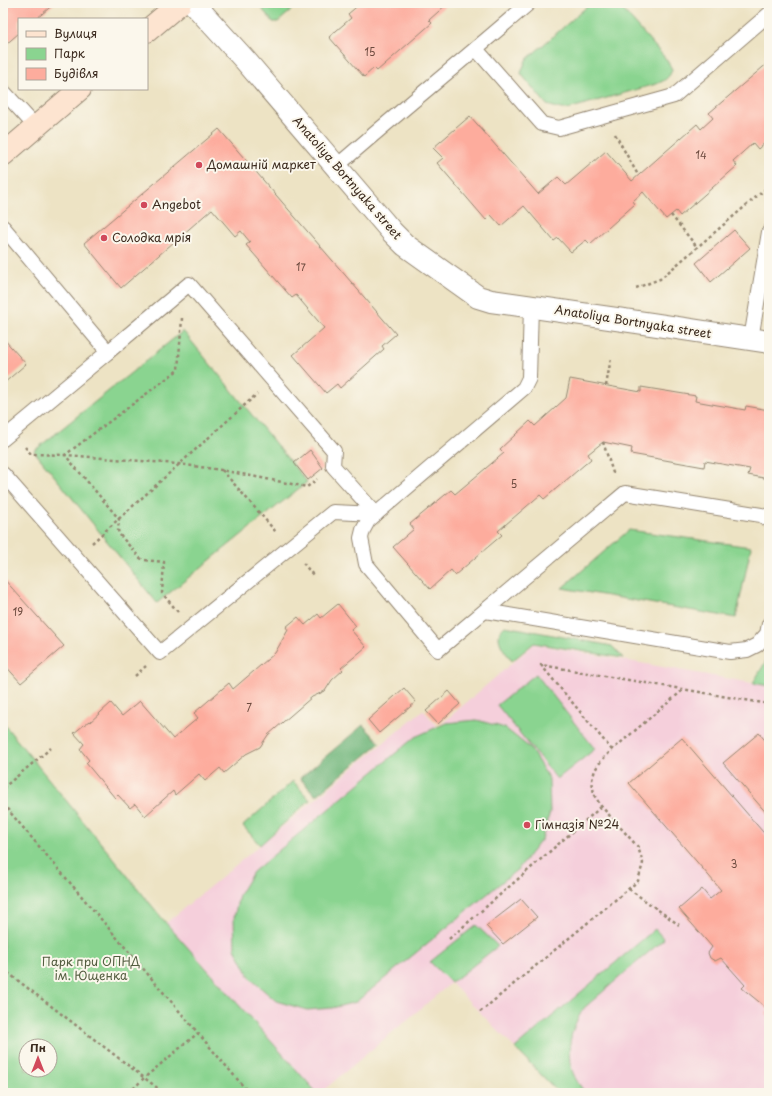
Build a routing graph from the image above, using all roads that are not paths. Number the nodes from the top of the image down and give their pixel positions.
1 (180, 3) edge
2 (193, 3) edge
3 (529, 3) edge
4 (769, 14) edge
5 (148, 30) edge
6 (476, 50) junction
7 (79, 90) edge
8 (3, 91) edge
9 (36, 127) junction
10 (3, 155) edge
11 (337, 166) junction
12 (3, 227) edge
13 (769, 232) edge
14 (531, 306) junction
15 (760, 341) edge
16 (108, 352) junction
17 (8, 436) edge
18 (3, 474) edge
19 (376, 514) junction
20 (769, 520) edge
21 (485, 611) junction
22 (769, 624) edge

1 - 5 main road
2 - 11 street, Anatoliya Bortnyaka street
3 - 6 lane
4 - 6 lane
6 - 11 lane
7 - 9 main road
8 - 9 lane
9 - 10 main road
11 - 14 street, Anatoliya Bortnyaka street
12 - 16 lane
13 - 15 lane
14 - 15 street, Anatoliya Bortnyaka street
14 - 19 lane
16 - 17 lane
16 - 19 lane
18 - 19 lane
19 - 21 lane
20 - 21 lane
21 - 22 lane

